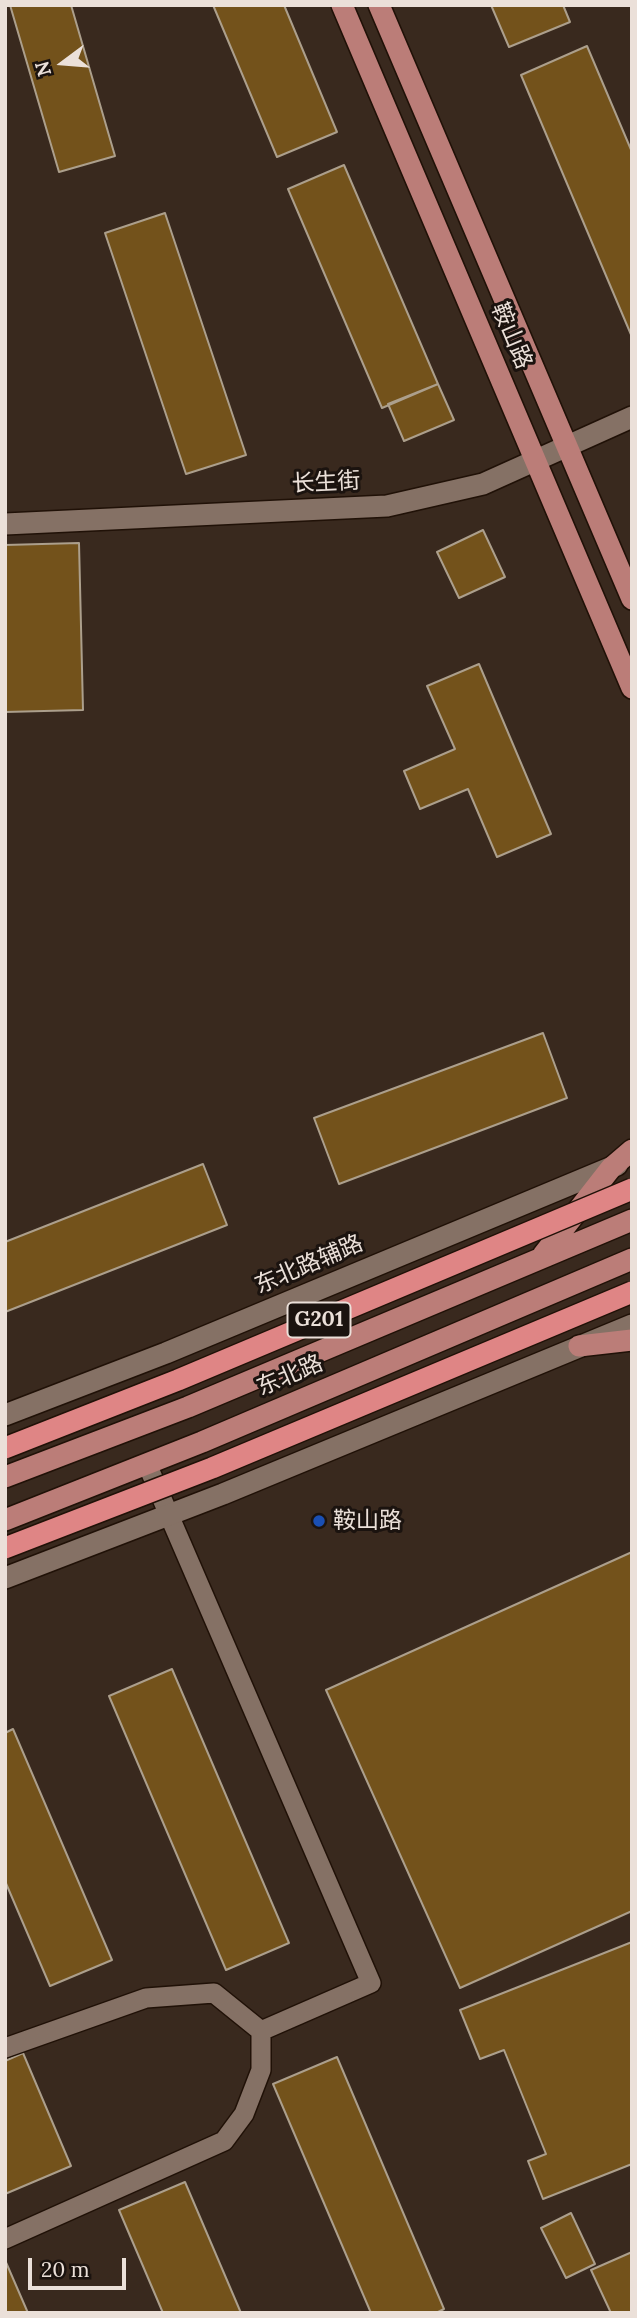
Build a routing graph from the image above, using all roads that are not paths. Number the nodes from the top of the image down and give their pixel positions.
1 (342, 5) edge
2 (379, 5) edge
3 (632, 417) edge
4 (566, 446) junction
5 (535, 460) junction
6 (5, 524) edge
7 (632, 599) edge
8 (632, 688) edge
9 (632, 1150) edge
10 (632, 1159) edge
11 (611, 1168) junction
12 (632, 1189) edge
13 (632, 1220) edge
14 (541, 1258) junction
15 (632, 1259) edge
16 (632, 1292) edge
17 (632, 1325) edge
18 (632, 1340) edge
19 (579, 1346) junction
20 (5, 1415) edge
21 (5, 1448) edge
22 (147, 1464) junction
23 (5, 1477) edge
24 (169, 1515) junction
25 (5, 1520) edge
26 (5, 1548) edge
27 (5, 1578) edge
28 (261, 2031) junction
29 (5, 2048) edge
30 (5, 2239) edge

1 - 5 main road, 鞍山路
2 - 4 main road, 鞍山路
3 - 4 main road, 长生街
4 - 5 main road, 长生街
4 - 7 main road, 鞍山路
5 - 6 main road, 长生街
5 - 8 main road, 鞍山路
9 - 11 main road
10 - 11 main road, 东北路辅路
11 - 14 main road
11 - 20 main road, 东北路辅路
12 - 21 highway, 东北路 / G201, bridge
13 - 14 main road, 东北路
14 - 23 main road, 东北路
15 - 22 main road, 东北路
16 - 26 highway, bridge
17 - 19 main road
18 - 19 main road
19 - 24 main road
22 - 24 lane
22 - 25 main road, 东北路
24 - 27 main road
24 - 28 lane
28 - 29 lane
28 - 30 lane

